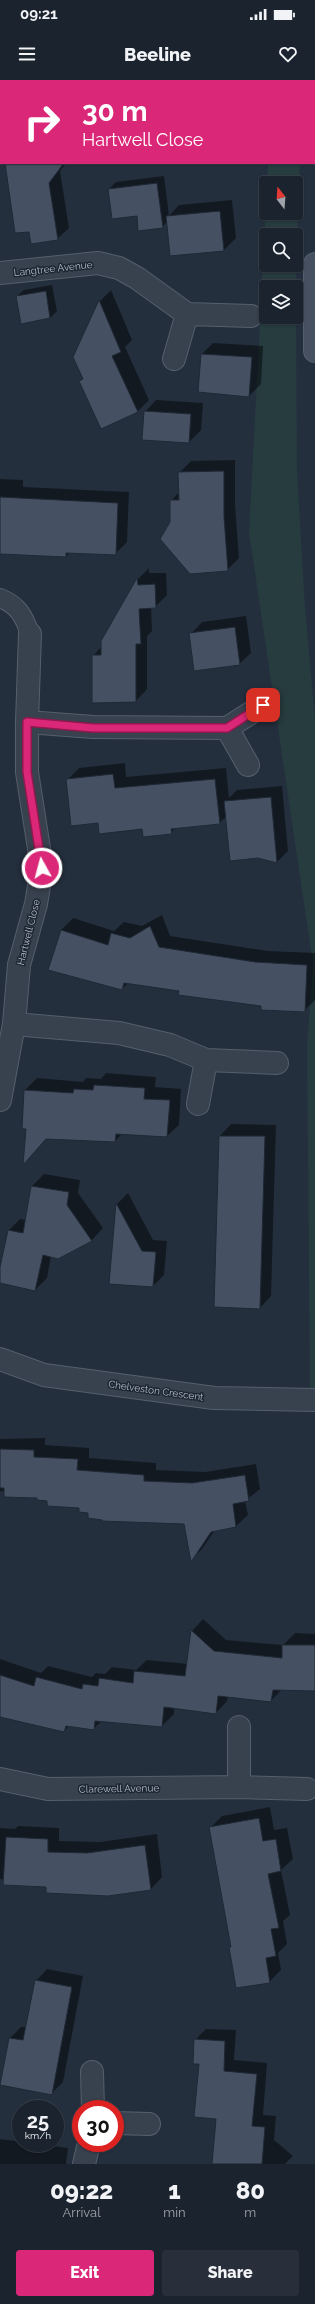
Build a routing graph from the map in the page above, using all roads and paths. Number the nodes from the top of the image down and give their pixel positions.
1 (315, 264) edge
2 (0, 273) edge
3 (187, 314) junction
4 (252, 316) dead end
5 (315, 351) edge
6 (174, 359) dead end
7 (0, 598) edge
8 (30, 634) joint
9 (263, 705) dead end
10 (27, 722) junction
11 (227, 728) junction
12 (248, 765) dead end
13 (14, 1024) junction
14 (206, 1060) junction
15 (277, 1063) dead end
16 (0, 1100) edge
17 (198, 1104) dead end
18 (0, 1359) edge
19 (315, 1400) edge
20 (239, 1727) dead end
21 (0, 1780) edge
22 (239, 1787) junction
23 (307, 1789) dead end
24 (92, 2072) dead end
25 (93, 2100) edge
26 (124, 2123) edge
27 (149, 2124) dead end
28 (87, 2152) edge
29 (84, 2164) edge

1 - 5 street
2 - 3 street, Langtree Avenue
3 - 4 street
3 - 6 street
7 - 8 lane
8 - 10 street, Hartwell Close
9 - 11 street
10 - 11 street
10 - 13 street, Hartwell Close
11 - 12 street
13 - 14 street
13 - 16 street, Hartwell Close
14 - 15 street
14 - 17 street
18 - 19 street, Chelveston Crescent
20 - 22 street
21 - 22 street, Clarewell Avenue
22 - 23 street, Clarewell Avenue
24 - 25 street
26 - 27 street
28 - 29 street

